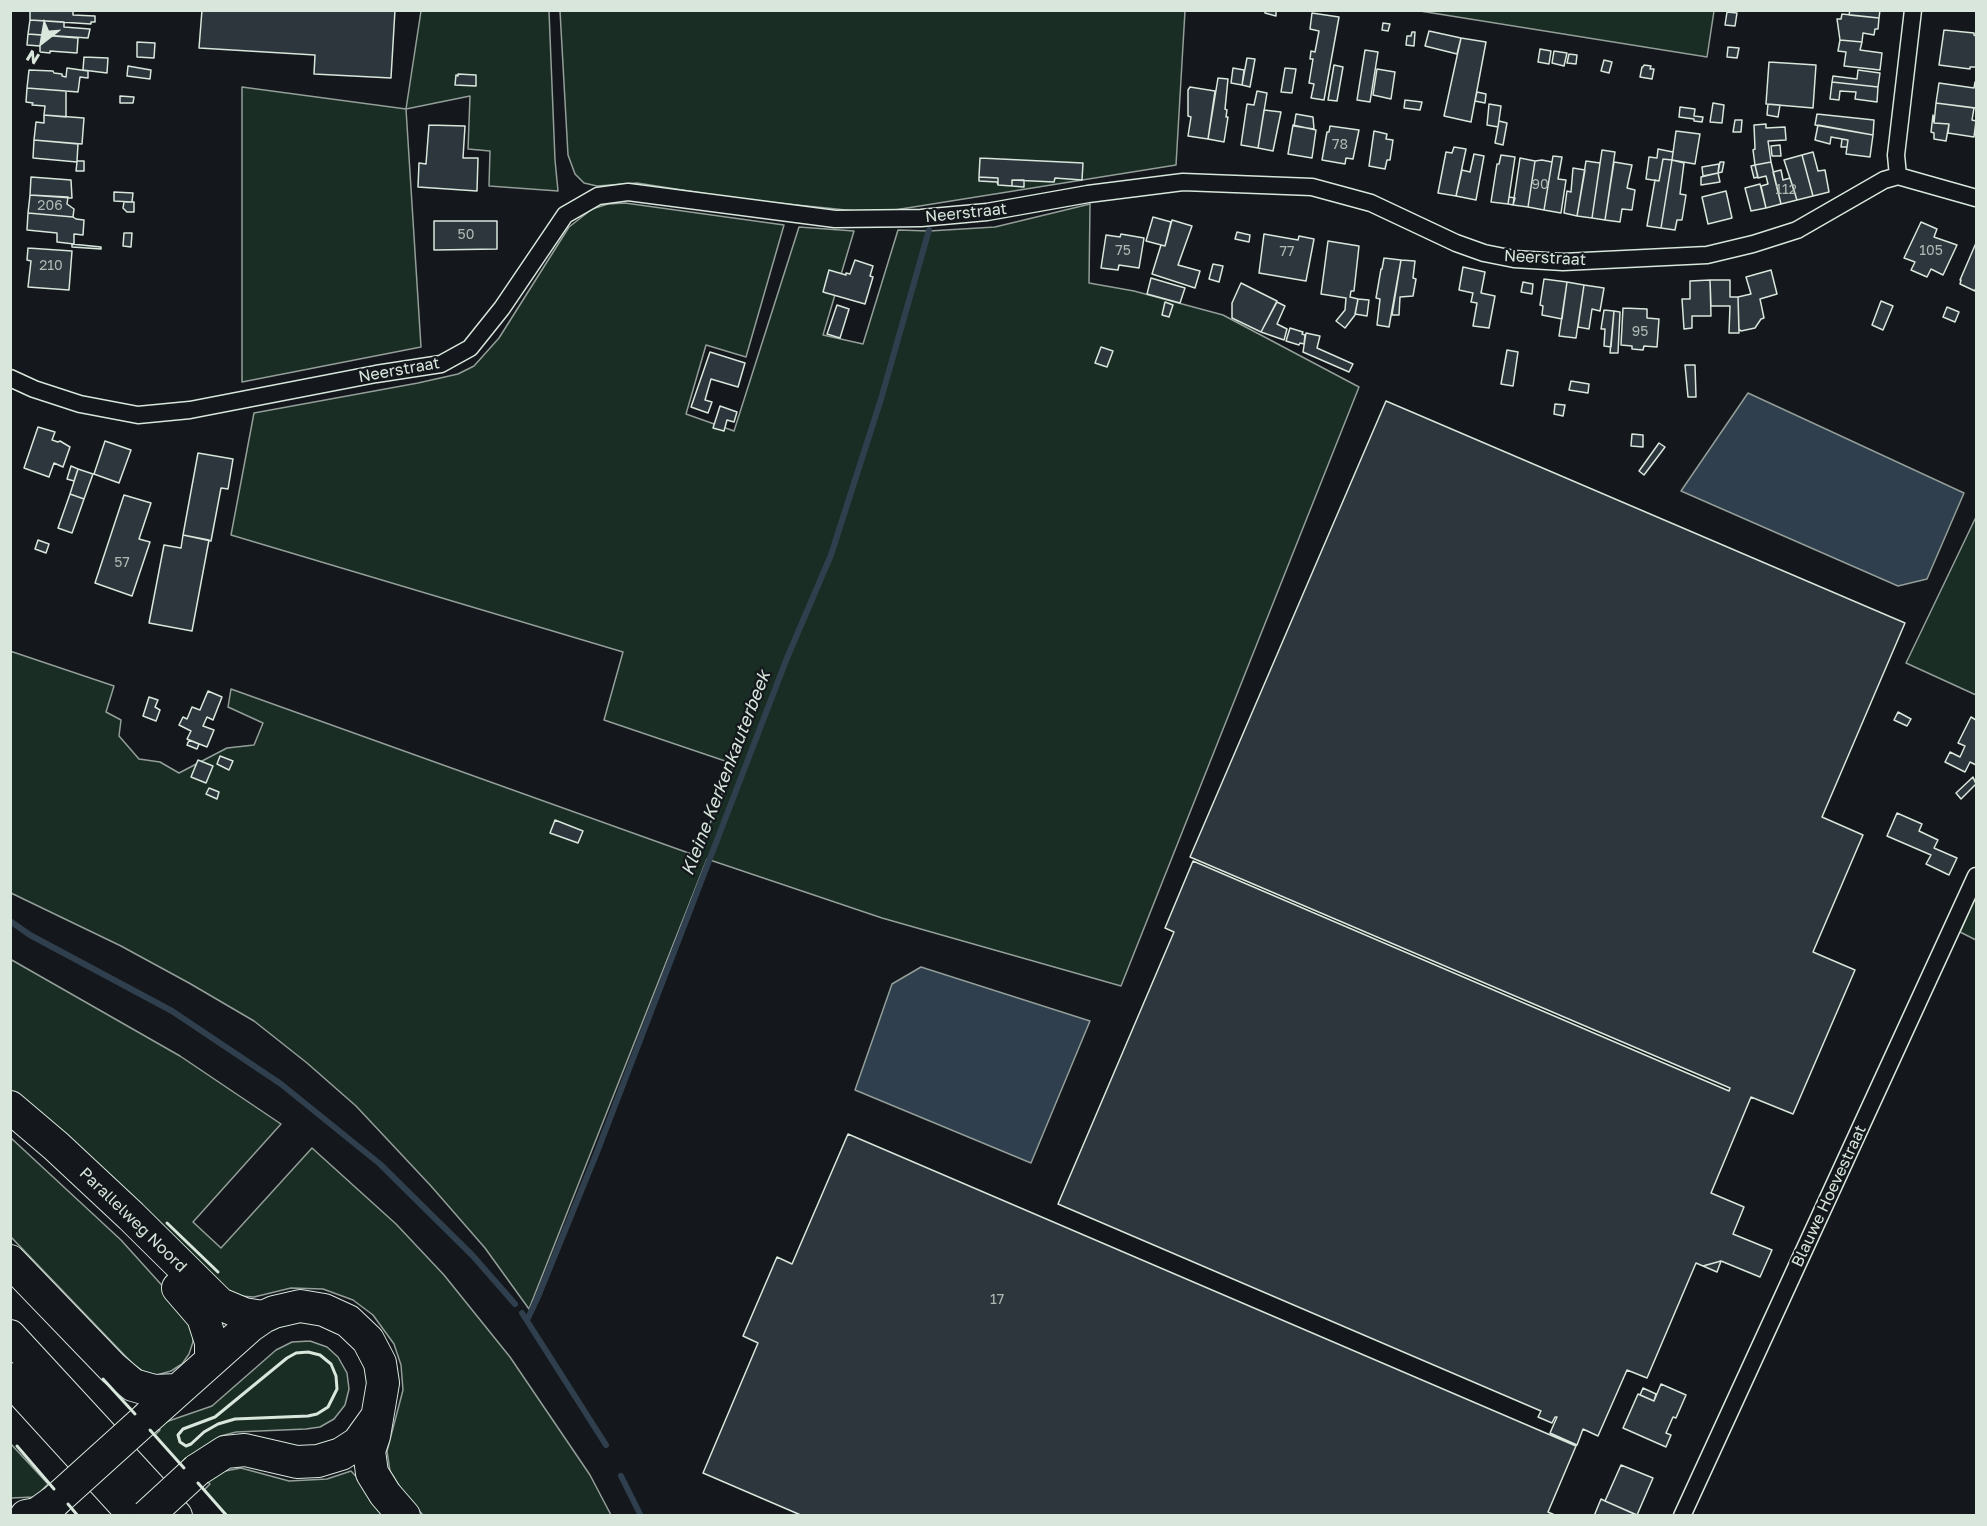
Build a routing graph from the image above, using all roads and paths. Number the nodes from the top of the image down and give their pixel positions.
1 (1913, 10) edge
2 (1898, 176) junction
3 (1977, 198) edge
4 (10, 378) edge
5 (1977, 876) edge
6 (10, 1107) edge
7 (10, 1127) edge
8 (10, 1262) edge
9 (263, 1317) junction
10 (10, 1336) edge
11 (211, 1360) junction
12 (10, 1379) edge
13 (177, 1390) junction
14 (377, 1417) junction
15 (26, 1515) edge
16 (135, 1515) edge
17 (147, 1515) edge
18 (176, 1515) edge
19 (404, 1515) edge
20 (1682, 1515) edge

1 - 2 street
2 - 3 street
2 - 4 street, Neerstraat
5 - 20 street, Blauwe Hoevestraat
6 - 9 highway, Parallelweg Noord
7 - 11 highway, Parallelweg Noord
8 - 13 highway
9 - 11 highway
9 - 14 highway
10 - 18 highway
11 - 13 highway
12 - 16 highway
13 - 15 highway, bridge
14 - 17 highway, bridge
14 - 19 highway

